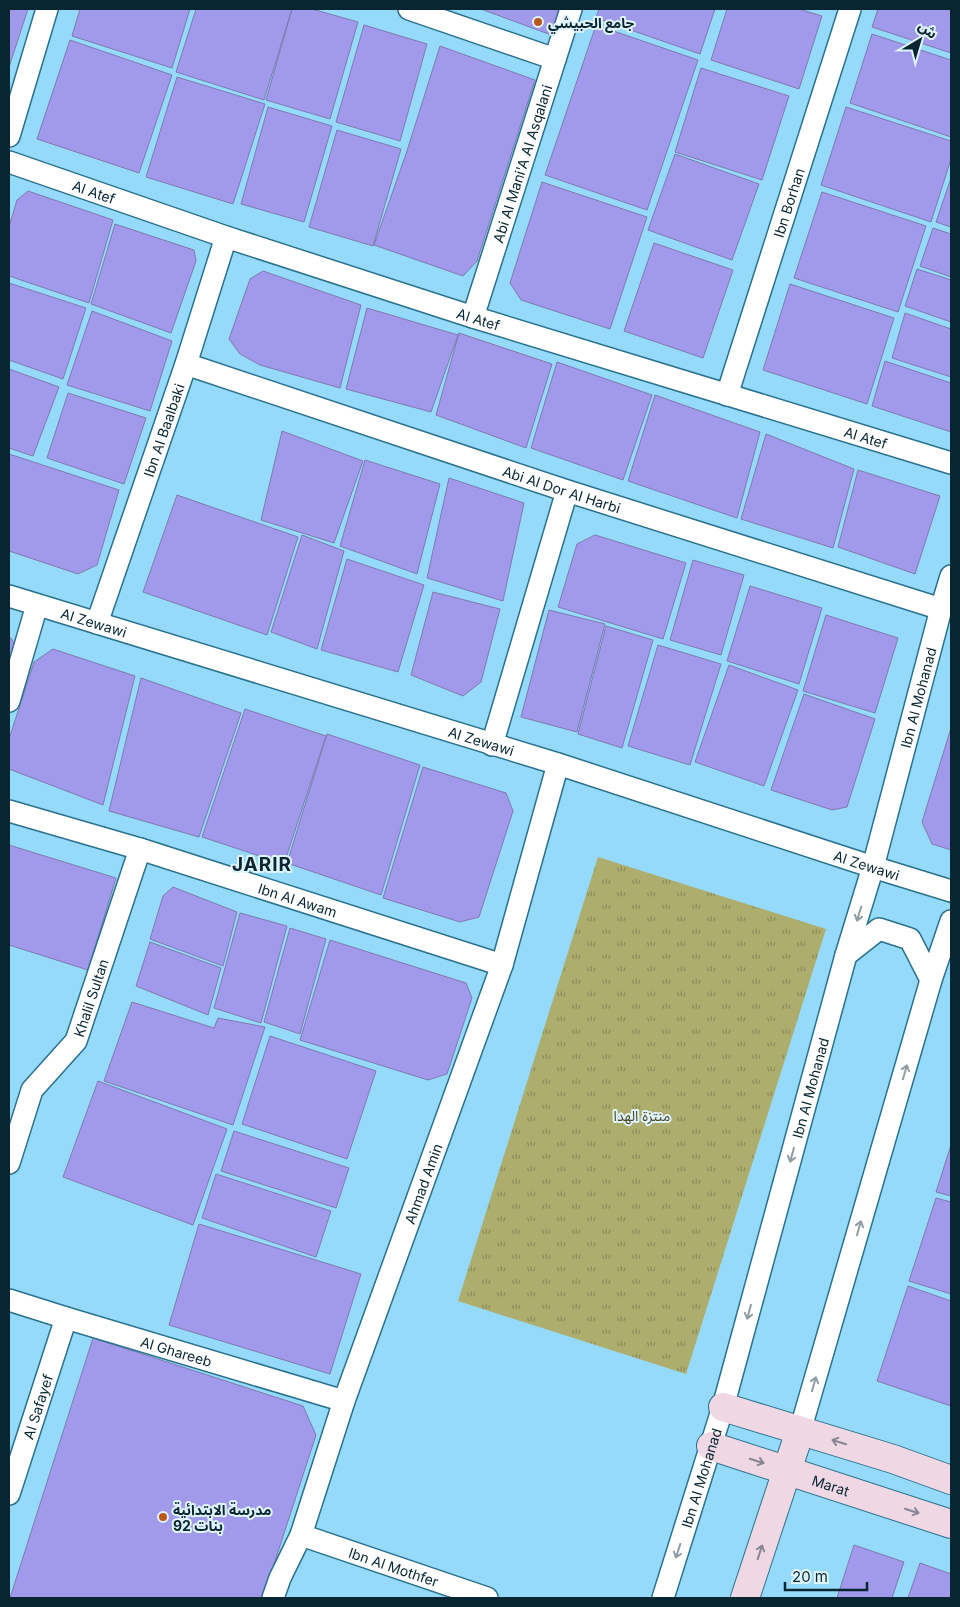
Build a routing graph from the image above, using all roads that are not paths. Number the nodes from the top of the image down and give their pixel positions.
1 (47, 9) edge
2 (409, 9) edge
3 (571, 9) edge
4 (850, 9) edge
5 (555, 59) junction
6 (9, 136) edge
7 (9, 162) edge
8 (226, 237) junction
9 (473, 317) junction
10 (186, 364) junction
11 (727, 394) junction
12 (951, 463) edge
13 (567, 491) junction
14 (951, 576) edge
15 (9, 596) edge
16 (37, 604) junction
17 (941, 609) junction
18 (97, 624) junction
19 (9, 701) edge
20 (492, 745) junction
21 (558, 764) junction
22 (9, 811) edge
23 (140, 849) junction
24 (873, 867) junction
25 (951, 892) edge
26 (951, 921) edge
27 (846, 955) junction
28 (502, 965) junction
29 (931, 980) junction
30 (9, 1163) edge
31 (9, 1300) edge
32 (66, 1318) junction
33 (344, 1401) junction
34 (723, 1407) junction
35 (800, 1431) junction
36 (711, 1446) junction
37 (893, 1459) junction
38 (787, 1470) junction
39 (951, 1480) edge
40 (9, 1494) edge
41 (883, 1501) junction
42 (951, 1524) edge
43 (301, 1535) junction
44 (273, 1598) edge
45 (487, 1598) edge
46 (663, 1598) edge
47 (745, 1598) edge

1 - 6 street
2 - 5 street
3 - 5 street, Abi Al Mani'A Al Asqalani
4 - 11 street, Ibn Borhan
5 - 9 street, Abi Al Mani'A Al Asqalani
7 - 8 street, Al Atef
8 - 9 street, Al Atef
8 - 10 street, Ibn Al Baalbaki
9 - 11 street, Al Atef
10 - 13 street, Abi Al Dor Al Harbi
10 - 18 street, Ibn Al Baalbaki
11 - 12 street, Al Atef
13 - 17 street, Abi Al Dor Al Harbi
13 - 20 street
14 - 17 street, Ibn Al Mohanad
15 - 16 street, Al Zewawi
16 - 18 street, Al Zewawi
16 - 19 street
17 - 24 street, Ibn Al Mohanad
18 - 20 street, Al Zewawi
20 - 21 street, Al Zewawi
21 - 24 street, Al Zewawi
21 - 28 street, Ahmad Amin
22 - 23 street, Ibn Al Awam
23 - 28 street, Ibn Al Awam
23 - 30 street, Khalil Sultan
24 - 25 street, Al Zewawi
24 -> 27 street, Ibn Al Mohanad
26 - 29 street
27 - 29 street
27 -> 34 street, Ibn Al Mohanad
28 - 33 street, Ahmad Amin
35 -> 29 street
31 - 32 street, Al Ghareeb
32 - 33 street, Al Ghareeb
32 - 40 street, Al Safayef
33 - 43 street, Ahmad Amin
34 - 35 street
34 - 36 street, Ibn Al Mohanad
37 -> 35 street
35 - 38 street
36 -> 38 street, Marat
36 -> 46 street, Ibn Al Mohanad
37 - 39 street
37 - 41 street
38 - 41 street, Marat
47 -> 38 street
41 -> 42 street, Marat
43 - 44 street, Ahmad Amin
43 - 45 street, Ibn Al Mothfer

